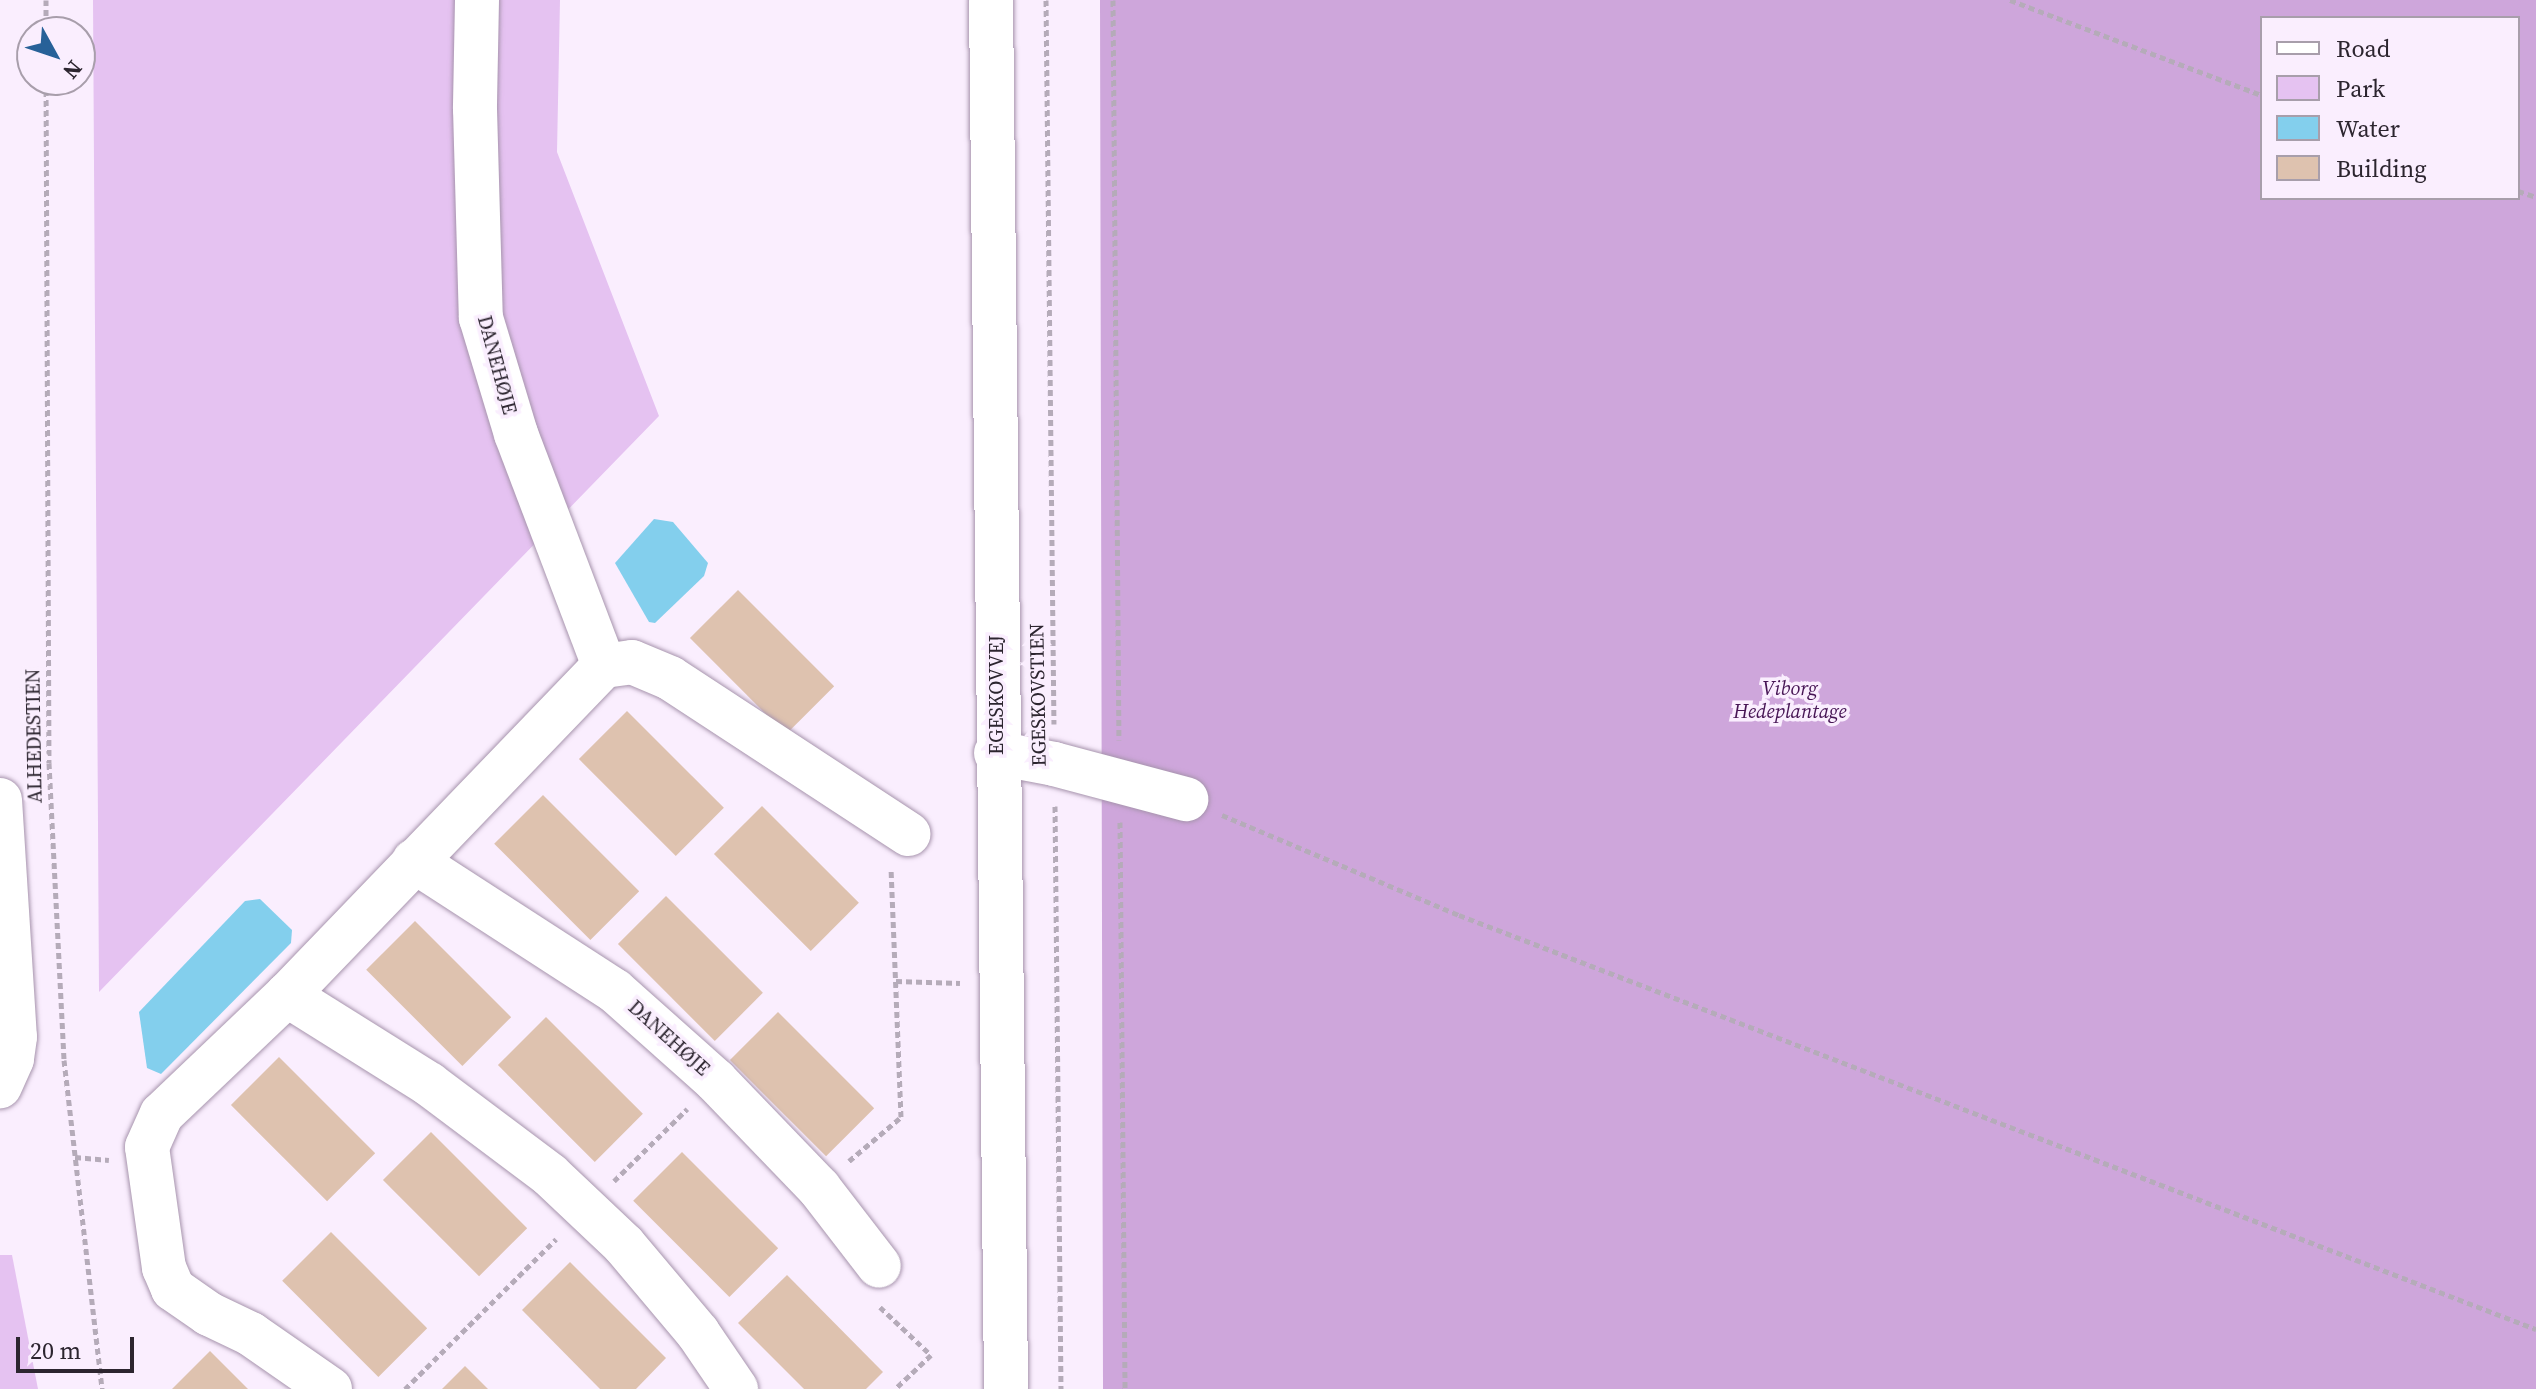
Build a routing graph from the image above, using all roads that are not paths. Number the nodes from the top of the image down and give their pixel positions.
1 (477, 0) edge
2 (991, 0) edge
3 (604, 666) junction
4 (996, 753) junction
5 (1186, 799) road end
6 (0, 800) edge
7 (899, 828) road end
8 (414, 861) junction
9 (287, 995) junction
10 (0, 1086) edge
11 (879, 1266) road end
12 (330, 1389) edge
13 (736, 1389) edge
14 (1006, 1389) edge

1 - 3 street, DANEHØJE
2 - 4 street, EGESKOVVEJ
3 - 7 street
3 - 8 street
4 - 5 street
4 - 14 street, EGESKOVVEJ
6 - 10 street
8 - 9 street
8 - 11 street, DANEHØJE
9 - 12 street
9 - 13 street

